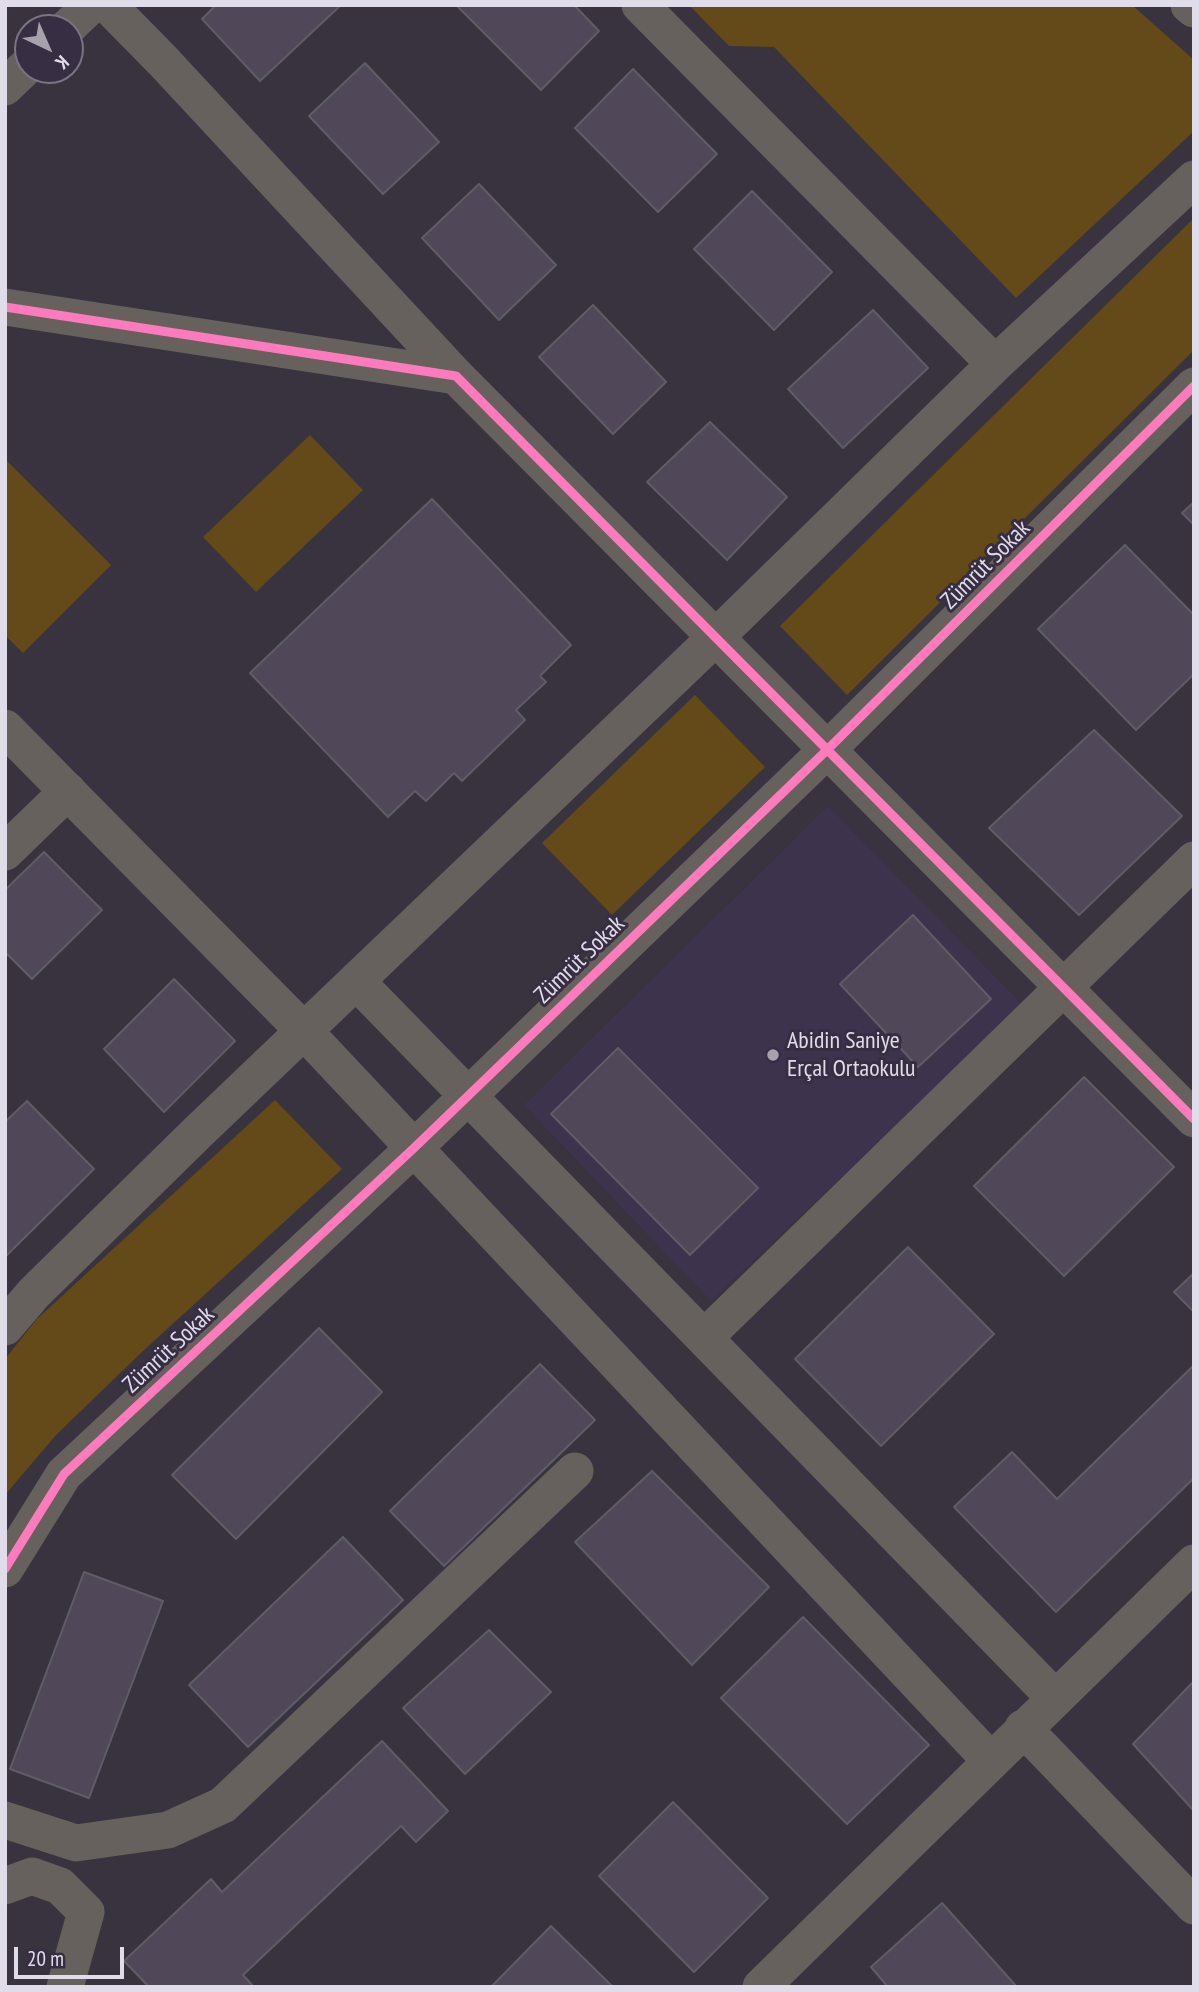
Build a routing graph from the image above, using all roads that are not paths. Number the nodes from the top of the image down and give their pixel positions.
1 (640, 5) edge
2 (1189, 5) edge
3 (114, 9) edge
4 (1194, 9) edge
5 (84, 21) edge
6 (1194, 179) edge
7 (5, 307) edge
8 (995, 364) junction
9 (456, 376) junction
10 (1194, 386) edge
11 (716, 637) junction
12 (5, 728) edge
13 (827, 750) junction
14 (68, 791) junction
15 (5, 852) edge
16 (1194, 860) edge
17 (356, 981) junction
18 (1063, 987) junction
19 (304, 1031) junction
20 (467, 1095) junction
21 (1194, 1119) edge
22 (414, 1148) junction
23 (5, 1327) edge
24 (704, 1338) junction
25 (575, 1471) dead end
26 (1194, 1563) edge
27 (5, 1569) edge
28 (1055, 1698) junction
29 (1023, 1728) junction
30 (991, 1760) junction
31 (5, 1820) edge
32 (5, 1886) edge
33 (1194, 1906) edge
34 (65, 1987) edge
35 (761, 1987) edge

1 - 8 street
2 - 4 street
3 - 5 street
3 - 9 street
6 - 8 street
7 - 9 street
8 - 11 street
9 - 11 street
10 - 13 street, Zümrüt Sokak
11 - 13 street
11 - 17 street
12 - 14 street
13 - 18 street
13 - 20 street, Zümrüt Sokak
14 - 15 street
14 - 19 street
16 - 18 street
17 - 19 street
17 - 20 street
18 - 21 street
18 - 24 street
19 - 22 street
19 - 23 street
20 - 22 street, Zümrüt Sokak
20 - 24 street
22 - 27 street, Zümrüt Sokak
22 - 30 street
24 - 28 street
25 - 31 street
26 - 28 street
28 - 29 street
29 - 30 street
29 - 33 street
30 - 35 street
32 - 34 street

